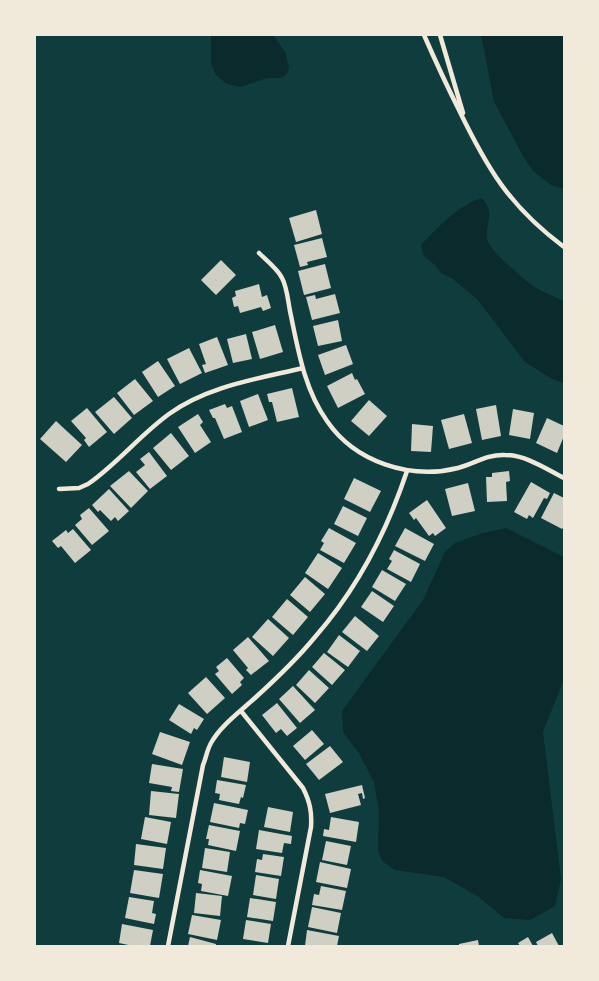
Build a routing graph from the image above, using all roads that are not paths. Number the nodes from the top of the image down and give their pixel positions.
1 (424, 35) edge
2 (440, 35) edge
3 (467, 127) junction
4 (564, 247) edge
5 (259, 253) dead end
6 (303, 368) junction
7 (407, 471) junction
8 (564, 478) edge
9 (59, 489) dead end
10 (241, 711) junction
11 (168, 946) edge
12 (288, 946) edge

1 - 3 street
2 - 3 street
3 - 4 street
5 - 6 street
6 - 7 street
6 - 9 street
7 - 8 street
7 - 10 street
10 - 11 street
10 - 12 street

